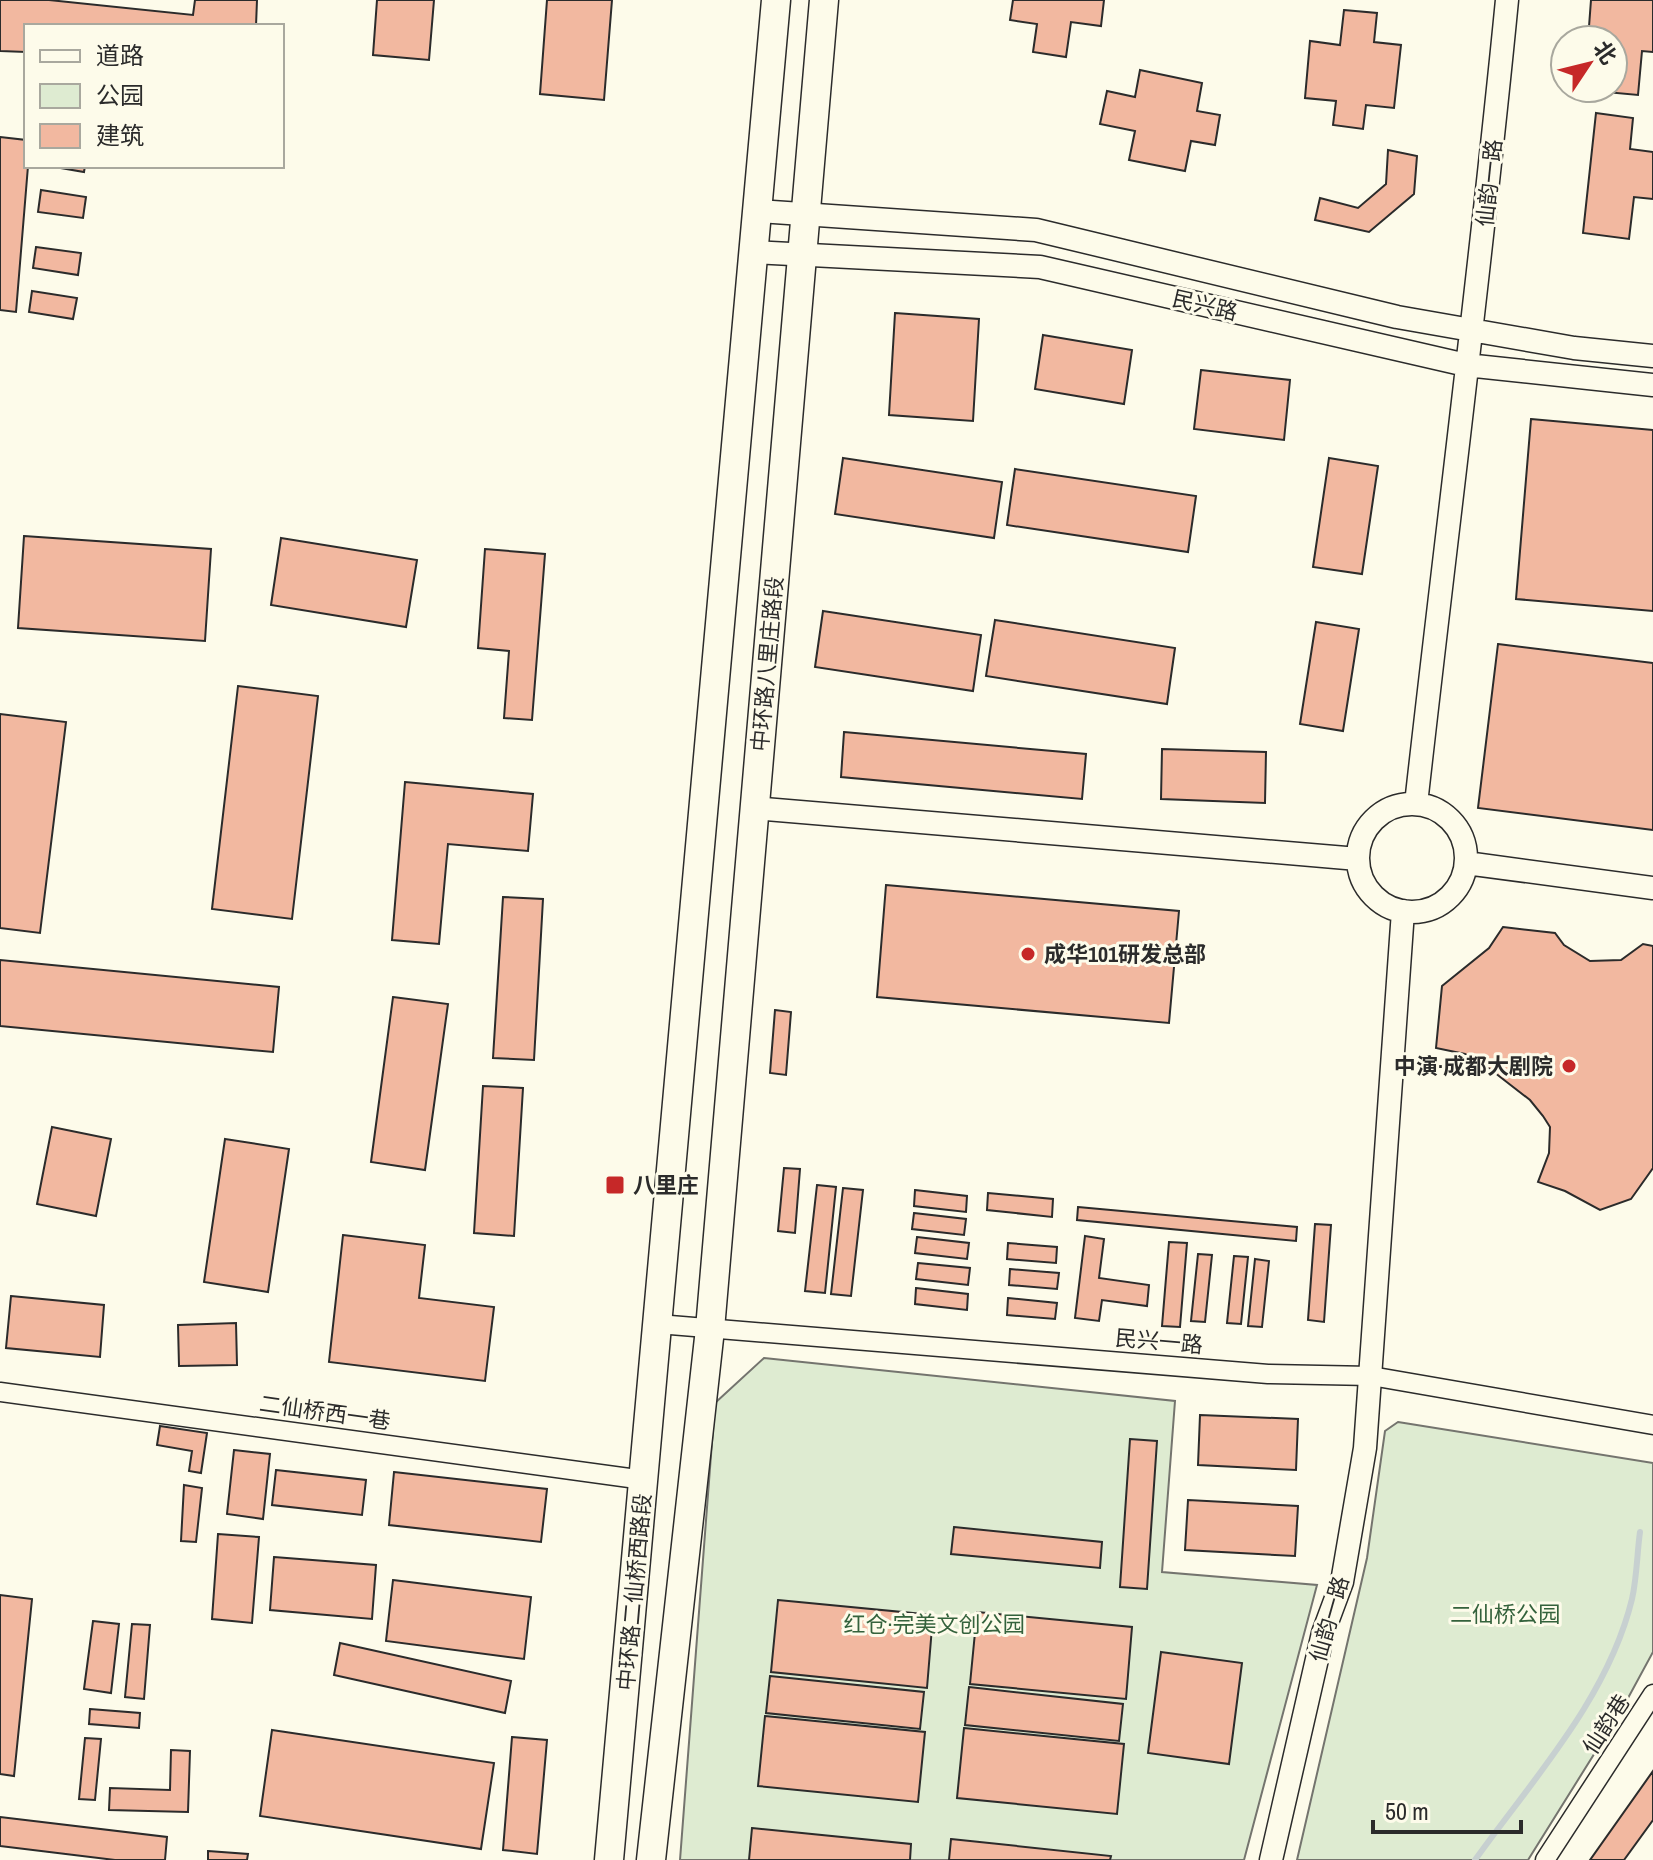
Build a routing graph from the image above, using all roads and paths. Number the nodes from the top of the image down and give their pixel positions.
1 (776, 0) edge
2 (824, 0) edge
3 (1507, 0) edge
4 (758, 211) junction
5 (805, 214) junction
6 (754, 252) junction
7 (802, 254) junction
8 (1471, 330) junction
9 (1653, 356) edge
10 (1466, 365) junction
11 (1653, 385) edge
12 (1416, 804) junction
13 (754, 808) junction
14 (1358, 859) junction
15 (1466, 863) junction
16 (1653, 888) edge
17 (1403, 911) junction
18 (658, 1324) junction
19 (710, 1329) junction
20 (1371, 1376) junction
21 (0, 1392) edge
22 (1653, 1425) edge
23 (644, 1480) junction
24 (1653, 1694) edge
25 (609, 1860) edge
26 (651, 1860) edge
27 (1271, 1860) edge
28 (1545, 1860) edge

1 - 4 main road
2 - 5 main road, 中环路八里庄路段
3 - 8 street, 仙韵一路
4 - 5 street, 民兴路
4 - 6 main road
5 - 7 main road, 中环路八里庄路段
5 - 8 street, 民兴路
6 - 7 street, 民兴路
6 - 18 main road
7 - 10 street, 民兴路
7 - 13 main road, 中环路八里庄路段
8 - 9 street, 民兴路
8 - 10 street, 仙韵一路
10 - 11 street, 民兴路
10 - 12 street, 仙韵一路
12 - 14 street
12 - 15 street
13 - 14 street
13 - 19 main road, 中环路八里庄路段
14 - 17 street
15 - 16 street
15 - 17 street
17 - 20 street, 仙韵一路
18 - 19 street, 民兴一路
18 - 23 main road, 中环路二仙桥西路段
19 - 20 street, 民兴一路
19 - 26 main road, 中环路二仙桥西路段
20 - 22 street, 民兴一路
20 - 27 street, 仙韵一路
21 - 23 street, 二仙桥西一巷
23 - 25 main road, 中环路二仙桥西路段
24 - 28 street, 仙韵巷

